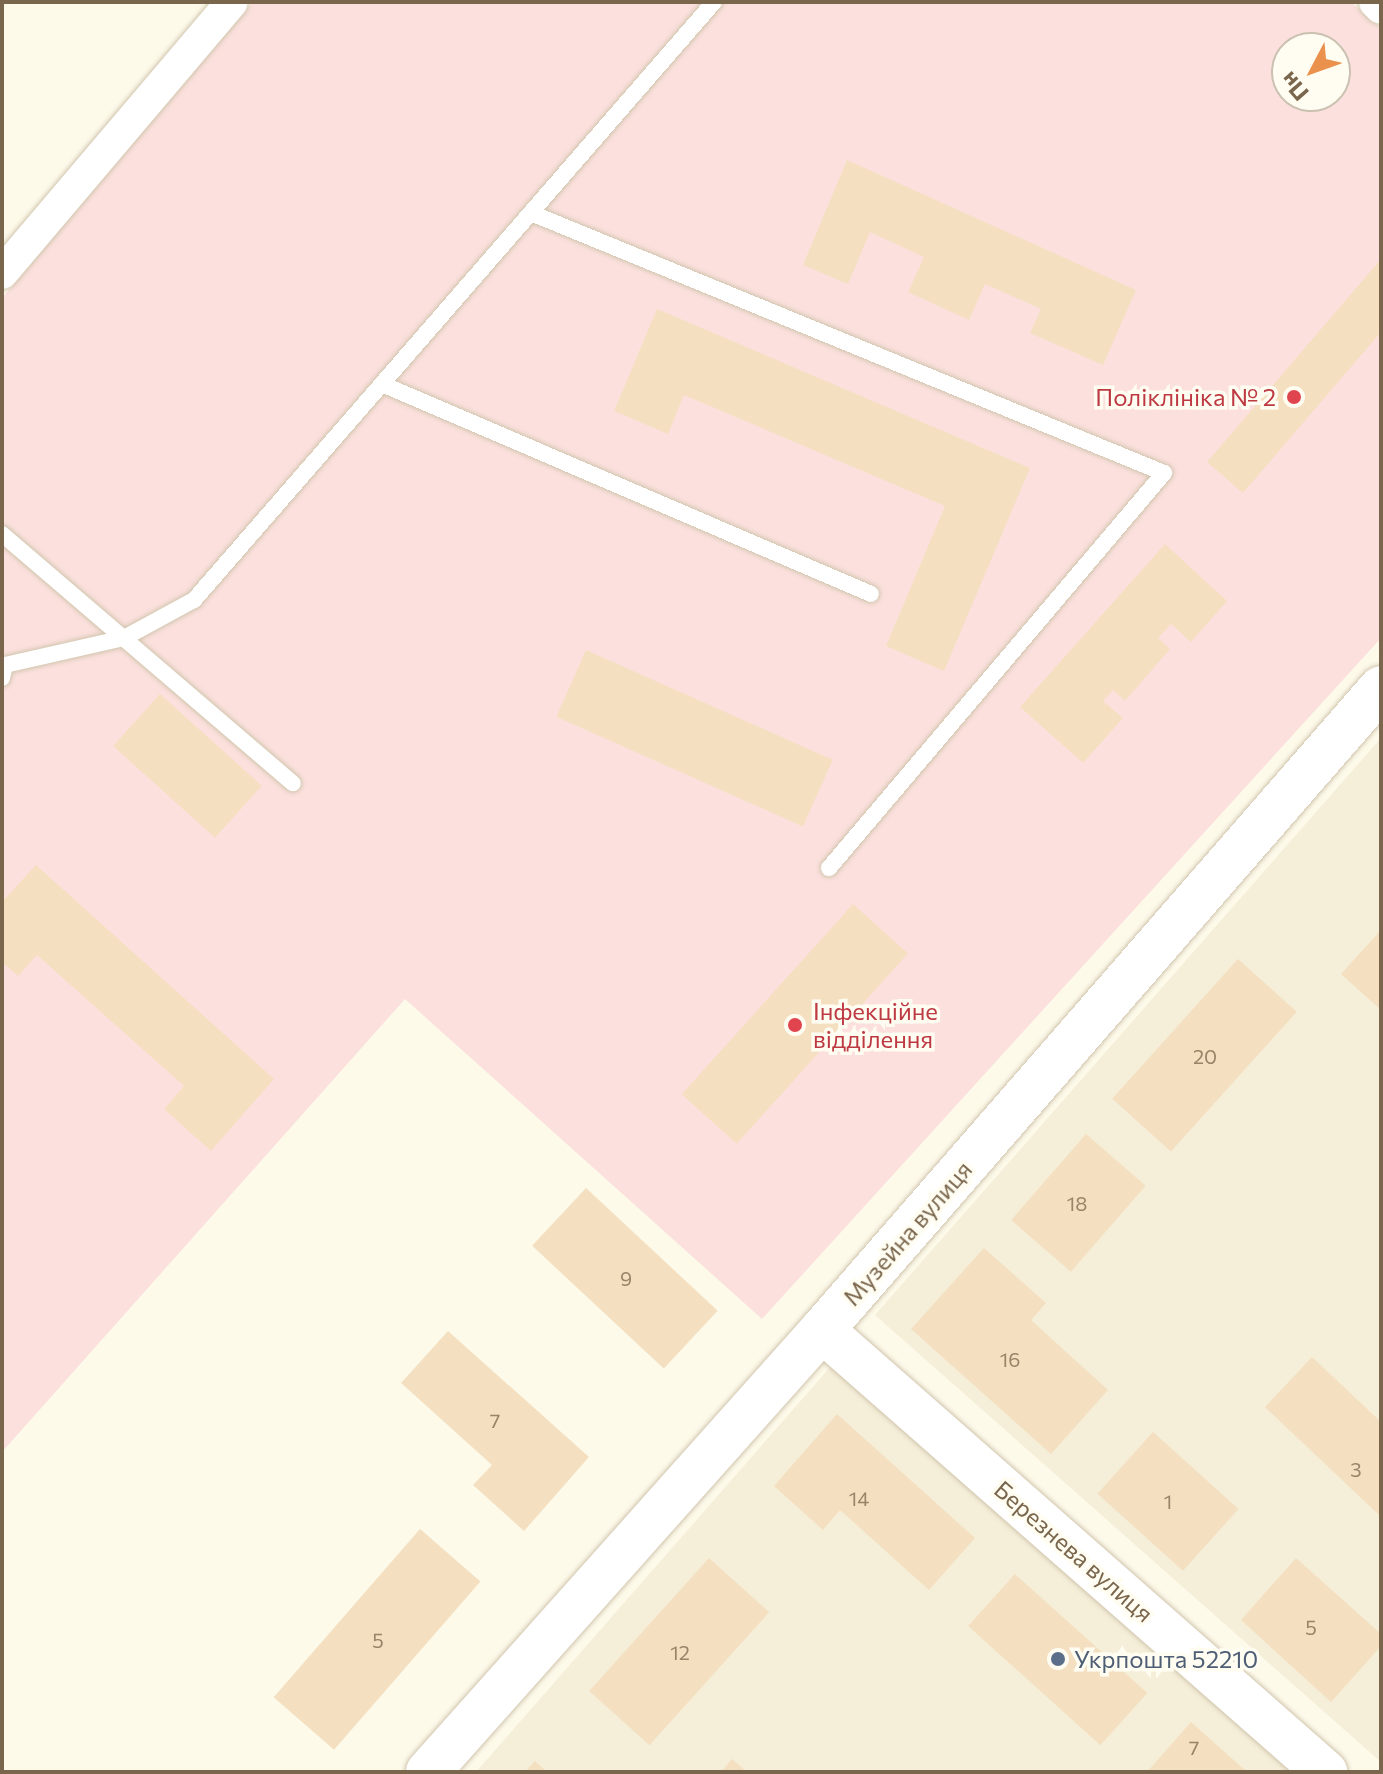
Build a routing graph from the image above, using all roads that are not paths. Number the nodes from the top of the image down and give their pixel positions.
1 (232, 2) edge
2 (714, 2) edge
3 (1375, 2) edge
4 (1381, 8) edge
5 (531, 213) junction
6 (2, 273) edge
7 (382, 384) junction
8 (2, 534) edge
9 (871, 594) dead end
10 (124, 638) junction
11 (3, 669) edge
12 (1380, 692) edge
13 (293, 783) dead end
14 (829, 868) dead end
15 (822, 1330) junction
16 (428, 1772) edge
17 (1325, 1772) edge

1 - 6 street
2 - 5 lane
3 - 4 street
5 - 7 lane
5 - 14 lane
7 - 9 lane
7 - 10 lane
8 - 10 lane
10 - 11 lane
10 - 13 lane
12 - 15 street, Музейна вулиця
15 - 16 street, Музейна вулиця
15 - 17 street, Березнева вулиця

